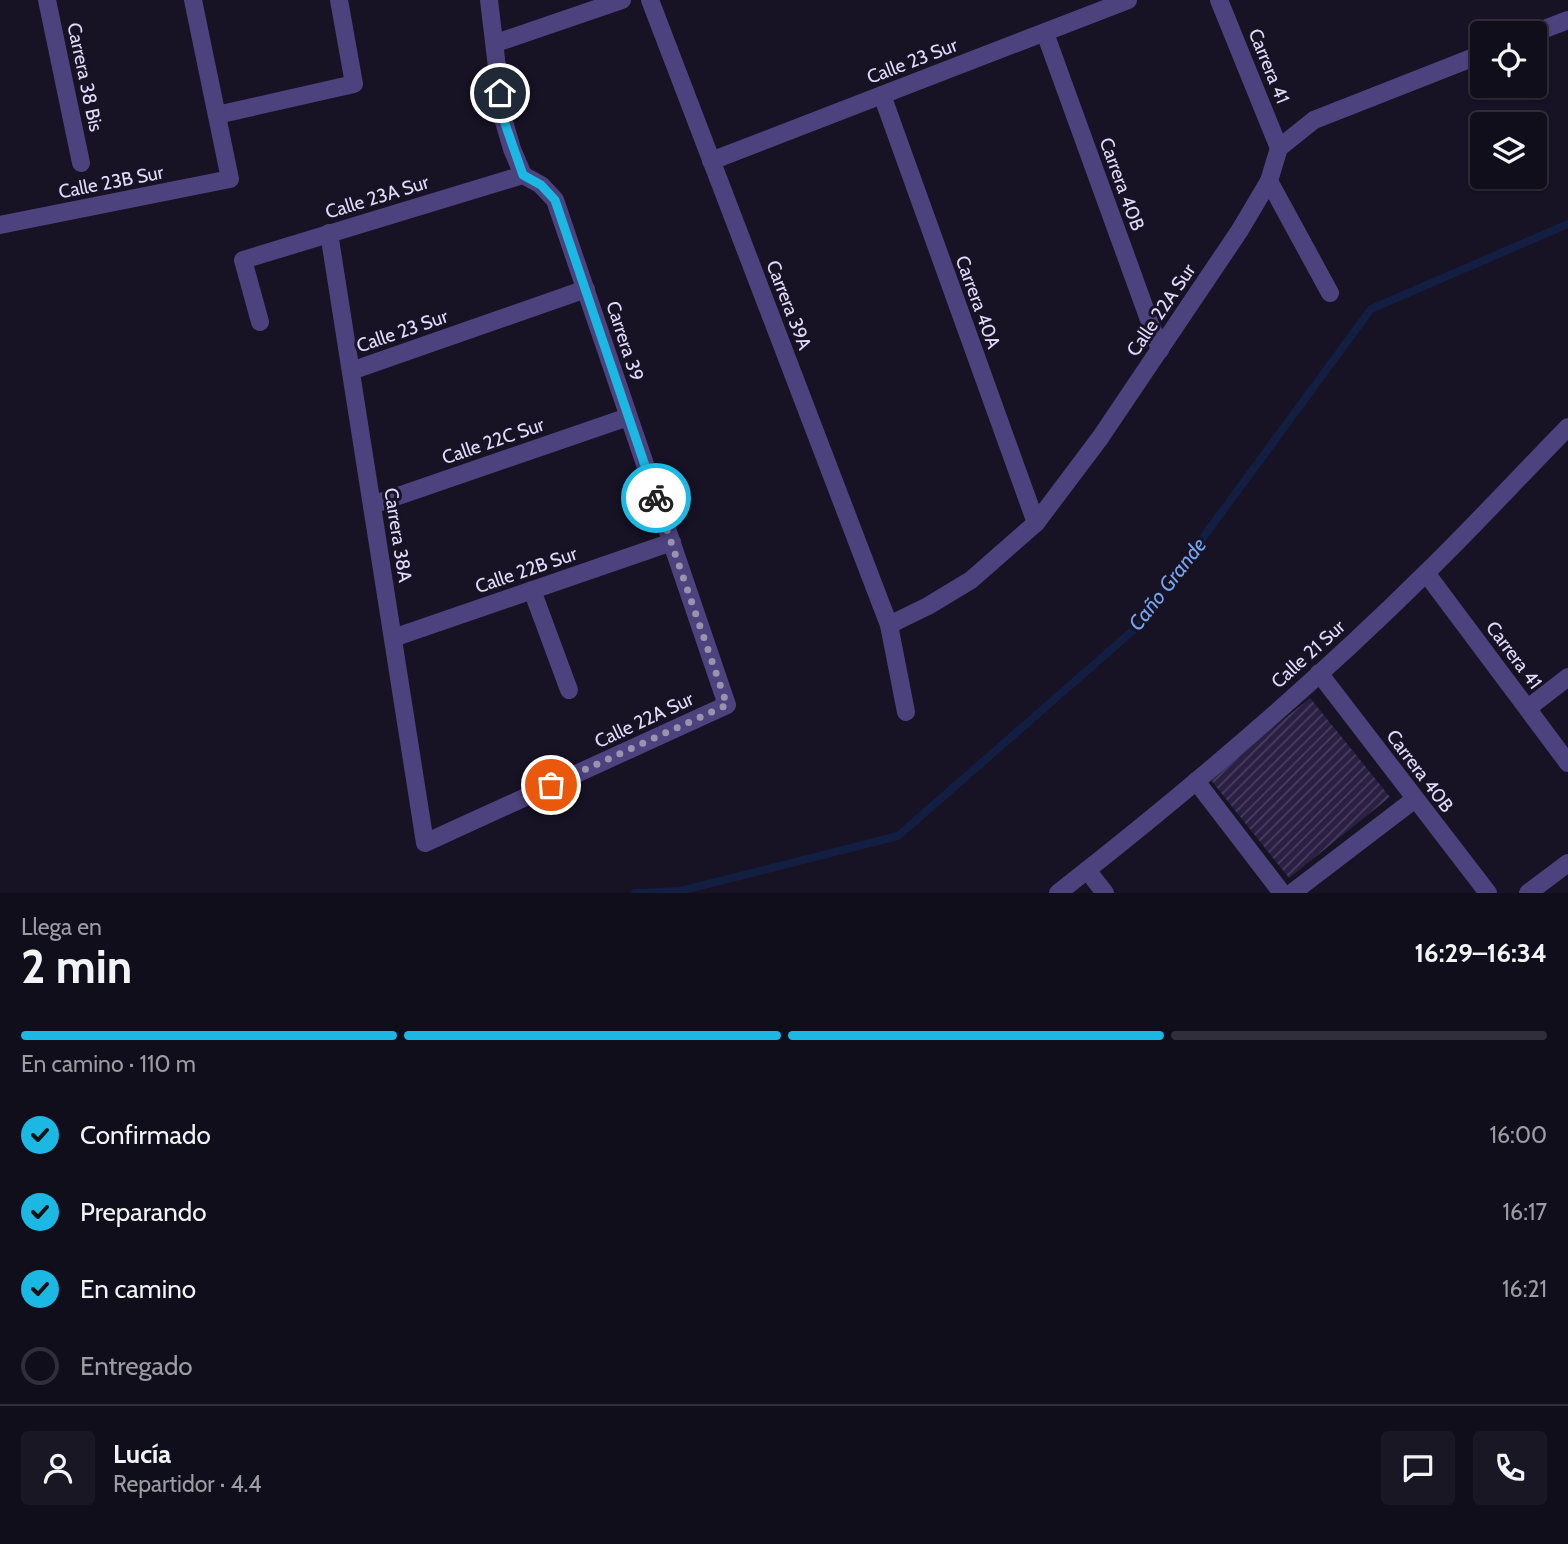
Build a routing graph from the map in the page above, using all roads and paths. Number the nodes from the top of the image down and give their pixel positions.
1 (47, 0) edge
2 (193, 0) edge
3 (339, 0) edge
4 (489, 0) edge
5 (622, 0) edge
6 (650, 0) edge
7 (1219, 0) edge
8 (1122, 1) edge
9 (1568, 20) edge
10 (1547, 28) edge
11 (1045, 33) junction
12 (495, 43) junction
13 (1470, 59) edge
14 (882, 95) junction
15 (217, 115) junction
16 (1279, 148) junction
17 (711, 161) junction
18 (81, 163) dead end
19 (523, 175) junction
20 (1269, 181) junction
21 (0, 225) edge
22 (329, 233) junction
23 (586, 289) junction
24 (1331, 293) dead end
25 (260, 321) dead end
26 (1160, 350) junction
27 (351, 371) junction
28 (628, 417) junction
29 (1568, 427) edge
30 (372, 505) junction
31 (1035, 523) junction
32 (672, 542) junction
33 (1426, 573) junction
34 (532, 590) junction
35 (889, 625) junction
36 (393, 638) junction
37 (1319, 673) junction
38 (1568, 677) edge
39 (569, 690) dead end
40 (727, 705) joint
41 (1528, 708) junction
42 (906, 712) dead end
43 (1568, 762) edge
44 (1196, 781) junction
45 (1415, 799) junction
46 (425, 843) joint
47 (1568, 863) edge
48 (1087, 870) junction
49 (1058, 893) edge
50 (1105, 893) edge
51 (1282, 893) edge
52 (1292, 893) edge
53 (1488, 893) edge
54 (1528, 893) edge

1 - 18 street, Carrera 38 Bis
2 - 15 street
3 - 15 street
4 - 12 street
5 - 12 street
6 - 17 street, Carrera 39A
7 - 16 street, Carrera 41
8 - 11 street, Calle 23 Sur
9 - 10 street
11 - 14 street, Calle 23 Sur
11 - 26 street, Carrera 40B
12 - 19 street
13 - 16 street
14 - 17 street, Calle 23 Sur
14 - 31 street, Carrera 40A
15 - 21 street, Calle 23B Sur
16 - 20 street, Calle 22A Sur
17 - 35 street, Carrera 39A
19 - 22 street, Calle 23A Sur
19 - 23 street, Carrera 39
20 - 24 street
20 - 26 street, Calle 22A Sur
22 - 25 street, Calle 23A Sur
22 - 27 street, Carrera 38A
23 - 27 street, Calle 23 Sur
23 - 28 street, Carrera 39
26 - 31 street, Calle 22A Sur
27 - 30 street, Carrera 38A
28 - 30 street, Calle 22C Sur
28 - 32 street, Carrera 39
29 - 33 street, Calle 21 Sur
30 - 36 street, Carrera 38A
31 - 35 street, Calle 22A Sur
32 - 34 street, Calle 22B Sur
32 - 40 street, Carrera 39
33 - 37 street, Calle 21 Sur
33 - 41 street, Carrera 41
34 - 36 street, Calle 22B Sur
34 - 39 street
35 - 42 street, Carrera 39A
36 - 46 street, Carrera 38A
37 - 44 street, Calle 21 Sur
37 - 45 street, Carrera 40B
38 - 41 street
40 - 46 street, Calle 22A Sur
41 - 43 street, Carrera 41
44 - 48 street, Calle 21 Sur
44 - 51 street
45 - 52 street
45 - 53 street, Carrera 40B
47 - 54 street
48 - 49 street, Calle 21 Sur
48 - 50 street

